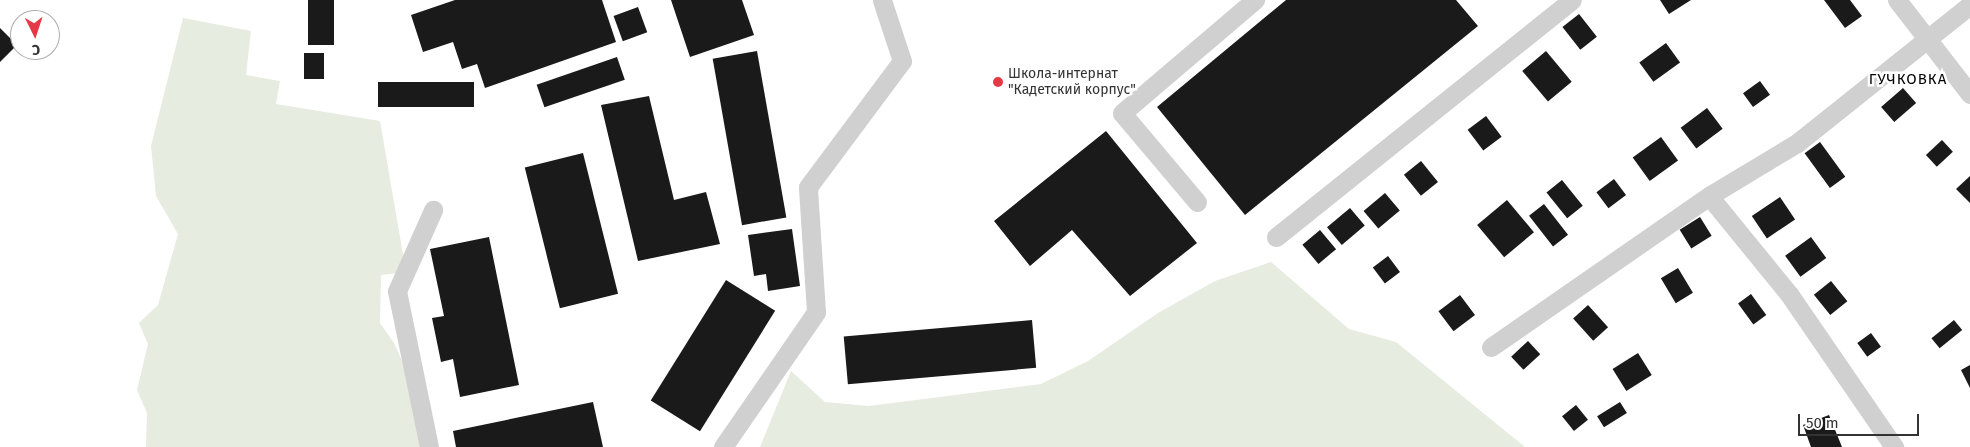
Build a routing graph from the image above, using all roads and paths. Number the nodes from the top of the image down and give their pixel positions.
1 (882, 0) edge
2 (1255, 0) edge
3 (1572, 0) edge
4 (1897, 0) edge
5 (1970, 5) edge
6 (1928, 40) junction
7 (1970, 94) edge
8 (1710, 196) junction
9 (1197, 202) dead end
10 (432, 210) dead end
11 (1276, 237) dead end
12 (1492, 348) dead end
13 (429, 447) edge
14 (723, 447) edge
15 (1894, 447) edge

1 - 14 street
2 - 9 street
3 - 11 street
4 - 6 street
5 - 6 street
6 - 7 street
6 - 8 street
8 - 12 street
8 - 15 street
10 - 13 street

